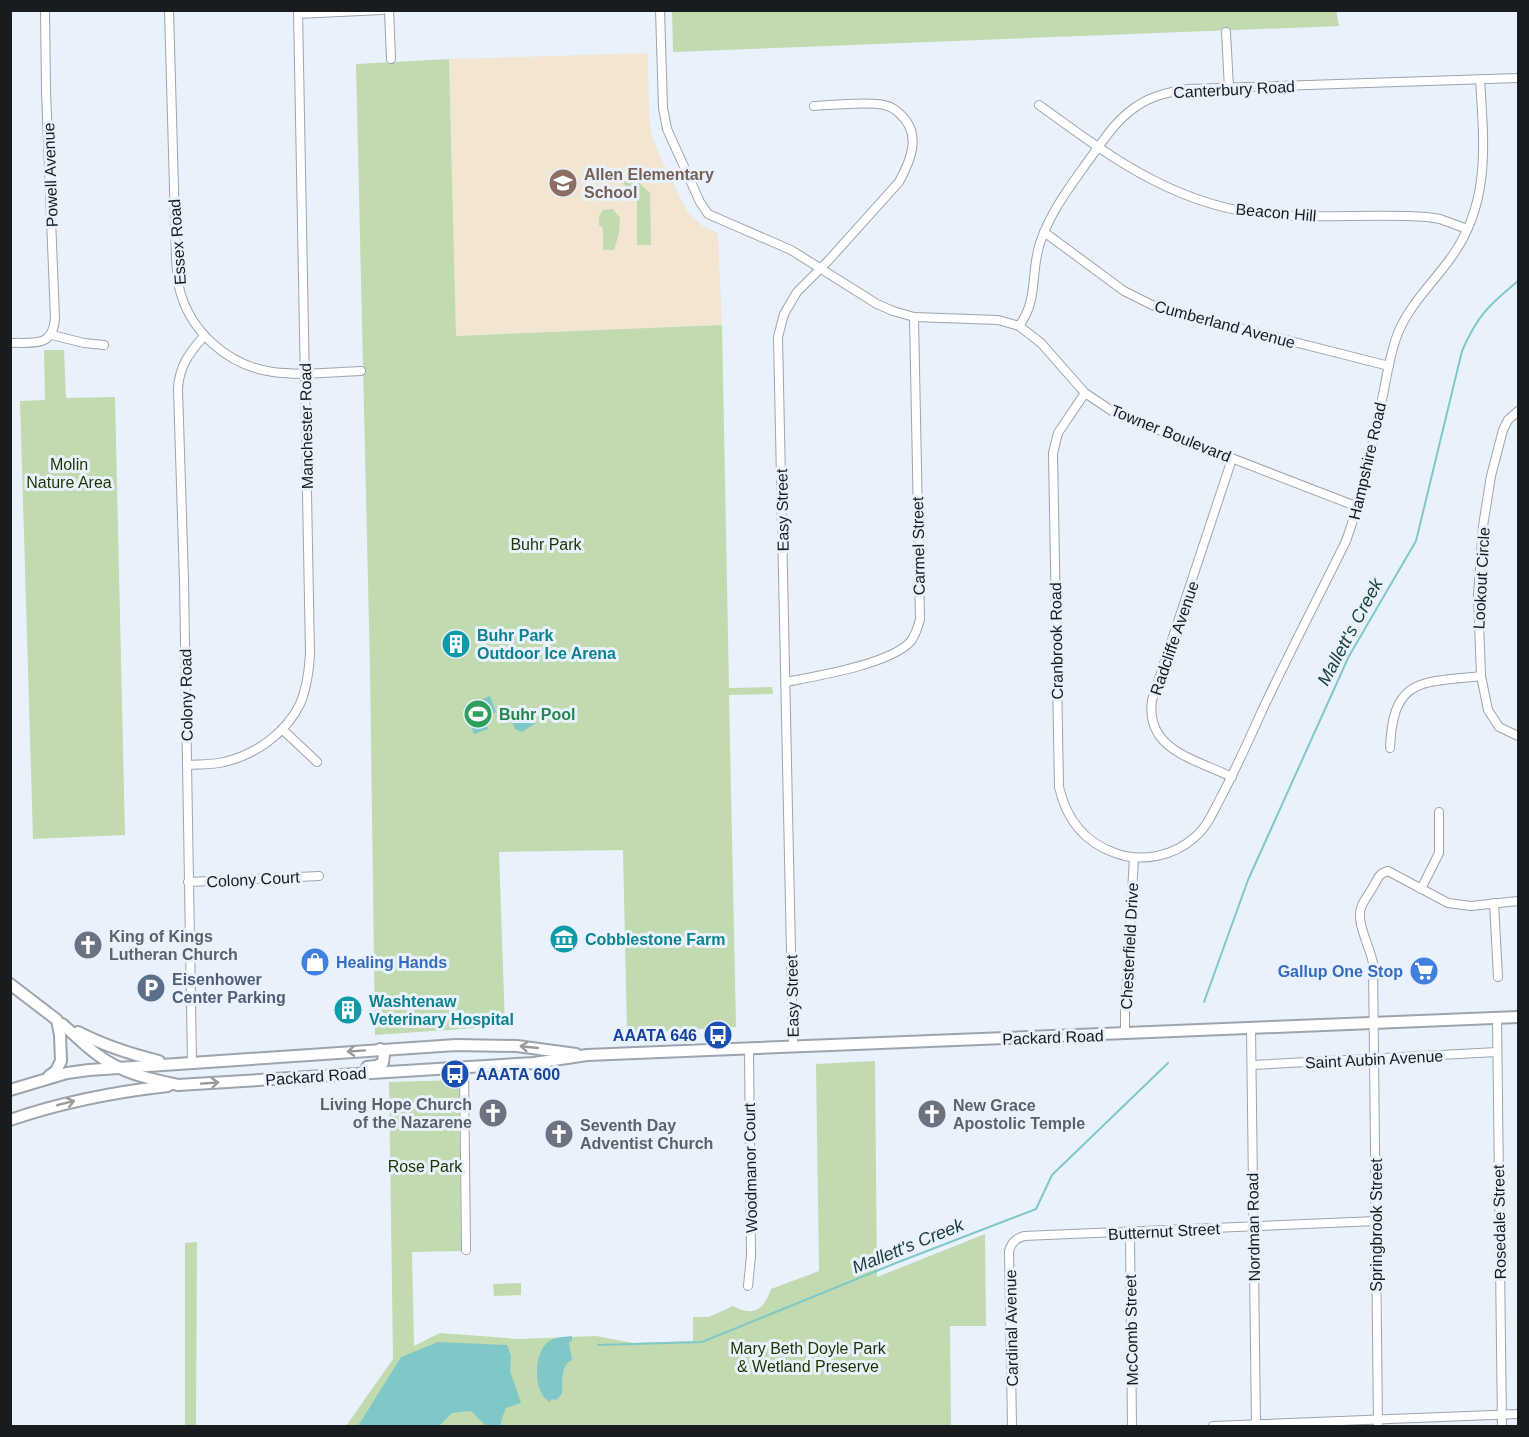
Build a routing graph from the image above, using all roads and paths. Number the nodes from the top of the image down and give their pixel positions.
1 (45, 10) edge
2 (169, 10) edge
3 (382, 10) edge
4 (389, 10) edge
5 (660, 10) edge
6 (298, 12) edge
7 (1227, 32) dead end
8 (391, 59) dead end
9 (1518, 78) edge
10 (1480, 79) junction
11 (1229, 88) junction
12 (1039, 105) dead end
13 (814, 106) dead end
14 (1098, 148) junction
15 (1467, 229) junction
16 (1044, 232) junction
17 (821, 268) junction
18 (914, 317) junction
19 (1019, 326) junction
20 (204, 336) junction
21 (51, 337) junction
22 (10, 343) edge
23 (104, 345) dead end
24 (1389, 366) junction
25 (361, 371) dead end
26 (305, 373) junction
27 (1085, 393) junction
28 (1518, 411) edge
29 (1232, 459) junction
30 (1358, 507) junction
31 (1481, 676) junction
32 (786, 682) junction
33 (282, 729) junction
34 (1518, 736) edge
35 (1390, 748) dead end
36 (317, 762) dead end
37 (187, 765) junction
38 (1232, 777) junction
39 (1439, 812) dead end
40 (1134, 858) junction
41 (319, 876) dead end
42 (188, 882) junction
43 (1421, 889) junction
44 (1518, 901) edge
45 (1494, 903) junction
46 (1498, 977) dead end
47 (10, 984) edge
48 (1518, 1017) edge
49 (1497, 1018) junction
50 (59, 1022) junction
51 (1374, 1023) junction
52 (1251, 1028) junction
53 (1125, 1033) junction
54 (488, 1045) junction
55 (793, 1047) junction
56 (380, 1049) junction
57 (748, 1049) junction
58 (1497, 1052) junction
59 (587, 1055) junction
60 (1375, 1059) junction
61 (192, 1062) junction
62 (171, 1063) junction
63 (1252, 1065) junction
64 (464, 1066) junction
65 (116, 1067) junction
66 (403, 1070) junction
67 (310, 1076) junction
68 (43, 1080) junction
69 (178, 1085) junction
70 (10, 1090) edge
71 (10, 1120) edge
72 (1376, 1221) junction
73 (1254, 1227) junction
74 (1130, 1233) junction
75 (1024, 1236) joint
76 (466, 1250) dead end
77 (748, 1286) dead end
78 (1502, 1414) junction
79 (1518, 1414) edge
80 (1378, 1423) edge
81 (1012, 1426) edge
82 (1132, 1426) edge
83 (1213, 1426) edge
84 (1256, 1426) edge
85 (1502, 1426) edge

1 - 21 street, Powell Avenue
2 - 20 street, Essex Road
3 - 6 street
4 - 8 street
5 - 17 street, Towner Boulevard
6 - 26 street, Manchester Road
7 - 11 street
9 - 10 street, Canterbury Road
10 - 11 street, Canterbury Road
10 - 15 street, Hampshire Road
11 - 14 street, Canterbury Road
12 - 14 street, Beacon Hill
13 - 17 street, Easy Street
14 - 15 street, Beacon Hill
14 - 16 street, Canterbury Road
15 - 24 street, Hampshire Road
16 - 19 street, Canterbury Road
16 - 24 street, Cumberland Avenue
17 - 18 street, Towner Boulevard
17 - 32 street, Easy Street
18 - 19 street, Towner Boulevard
18 - 32 street, Carmel Street
19 - 27 street, Towner Boulevard
20 - 26 street, Essex Road
20 - 37 street, Colony Road
21 - 22 street
21 - 23 street
24 - 30 street, Hampshire Road
25 - 26 street, Essex Road
26 - 33 street, Manchester Road
27 - 29 street, Towner Boulevard
27 - 40 street, Cranbrook Road
28 - 31 street, Lookout Circle
29 - 30 street, Towner Boulevard
29 - 38 street, Radcliffe Avenue
30 - 38 street, Hampshire Road
31 - 34 street, Lookout Circle
31 - 35 street
32 - 55 street, Easy Street
33 - 36 street
33 - 37 street, Manchester Road
37 - 42 street, Colony Road
38 - 40 street, Hampshire Road
39 - 43 street
40 - 53 street, Chesterfield Drive
41 - 42 street, Colony Court
42 - 61 street, Colony Road
43 - 45 street
43 - 51 street, Springbrook Street
44 - 45 street
45 - 46 street
47 - 50 main road, Packard Road
48 - 49 main road, Packard Road
49 - 51 main road, Packard Road
49 - 58 street, Rosedale Street
50 - 62 main road
50 - 65 main road, Packard Road
50 - 68 main road
51 - 52 main road, Packard Road
51 - 60 street, Springbrook Street
52 - 53 main road, Packard Road
52 - 63 street, Nordman Road
53 - 55 main road, Packard Road
54 - 56 main road, Packard Road
59 -> 54 main road, Packard Road
54 - 66 main road
55 - 57 main road, Packard Road
56 -> 61 main road, Packard Road
56 - 67 main road
57 - 59 main road, Packard Road
57 - 77 street, Woodmanor Court
58 - 60 street, Saint Aubin Avenue
58 - 78 street, Rosedale Street
59 - 64 main road, Packard Road
60 - 63 street, Saint Aubin Avenue
60 - 72 street, Springbrook Street
61 - 62 main road, Packard Road
62 - 65 main road, Packard Road
63 - 73 street, Nordman Road
64 - 66 main road, Packard Road
64 - 76 street
65 - 68 main road, Packard Road
65 - 69 main road, Packard Road
66 - 67 main road, Packard Road
69 -> 67 main road, Packard Road
68 - 70 main road, Packard Road
71 -> 69 main road
72 - 73 street, Butternut Street
72 - 80 street, Springbrook Street
73 - 74 street, Butternut Street
73 - 84 street, Nordman Road
74 - 75 street, Butternut Street
74 - 82 street, McComb Street
75 - 81 street, Cardinal Avenue
78 - 79 street
78 - 80 street
78 - 85 street, Rosedale Street
80 - 84 street
83 - 84 street

